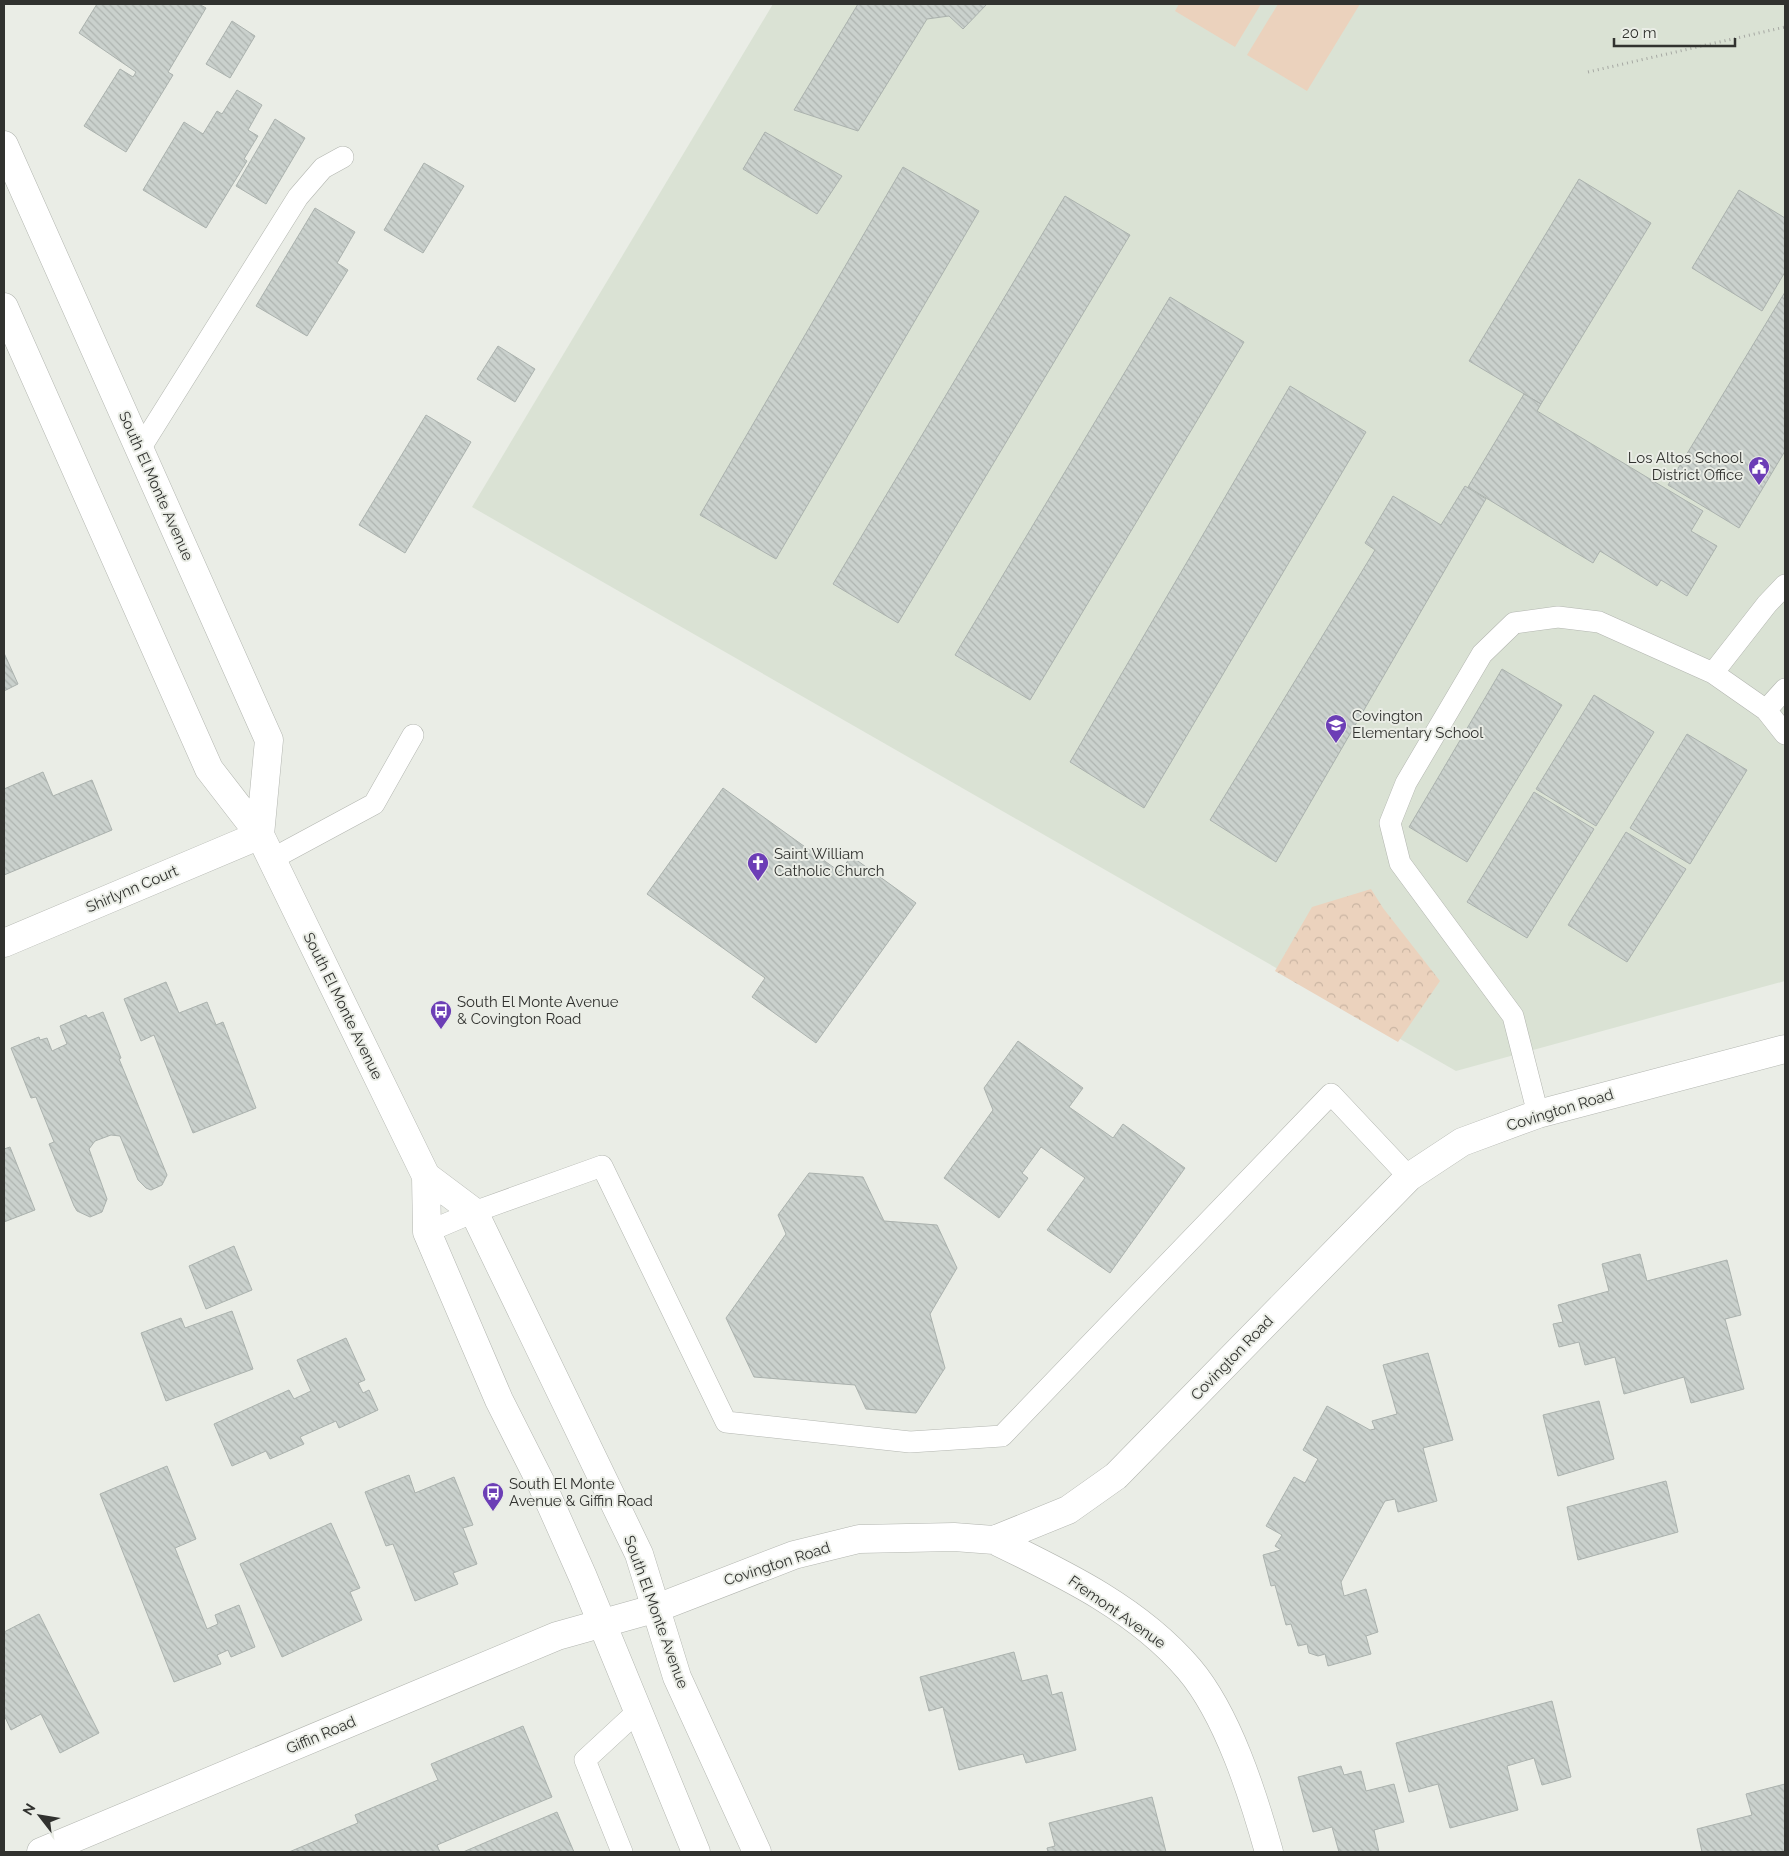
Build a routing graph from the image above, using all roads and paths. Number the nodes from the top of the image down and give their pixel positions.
1 (1785, 27) edge
2 (1588, 72) dead end
3 (4, 145) edge
4 (343, 157) dead end
5 (4, 307) edge
6 (140, 449) junction
7 (1785, 585) edge
8 (1713, 673) junction
9 (1785, 690) edge
10 (1766, 710) junction
11 (1785, 734) edge
12 (413, 735) dead end
13 (260, 835) junction
14 (272, 859) junction
15 (4, 943) edge
16 (1785, 1049) edge
17 (1538, 1114) junction
18 (426, 1176) junction
19 (1409, 1177) junction
20 (474, 1212) junction
21 (427, 1232) junction
22 (994, 1540) junction
23 (657, 1608) junction
24 (603, 1624) junction
25 (638, 1711) junction
26 (41, 1852) edge
27 (622, 1852) edge
28 (696, 1852) edge
29 (757, 1852) edge
30 (1269, 1852) edge

1 - 2 path
3 - 6 main road, South El Monte Avenue
4 - 6 lane
5 - 13 main road, South El Monte Avenue
6 - 13 main road, South El Monte Avenue
7 - 8 lane
8 - 10 lane
8 - 17 lane
9 - 10 lane
10 - 11 lane
12 - 14 lane
13 - 14 main road, South El Monte Avenue
13 - 15 main road, Shirlynn Court
14 - 18 main road, South El Monte Avenue
16 - 17 main road, Covington Road
17 - 19 main road, Covington Road
18 - 20 main road, South El Monte Avenue
18 - 21 main road, South El Monte Avenue
19 - 20 lane
19 - 22 main road, Covington Road
20 - 21 lane
20 - 23 main road, South El Monte Avenue
21 - 24 main road, South El Monte Avenue
22 - 23 main road, Covington Road
22 - 30 main road, Fremont Avenue
23 - 24 main road, Covington Road
23 - 29 main road, South El Monte Avenue
24 - 25 main road, South El Monte Avenue
24 - 26 main road, Giffin Road
25 - 27 lane
25 - 28 main road, South El Monte Avenue

